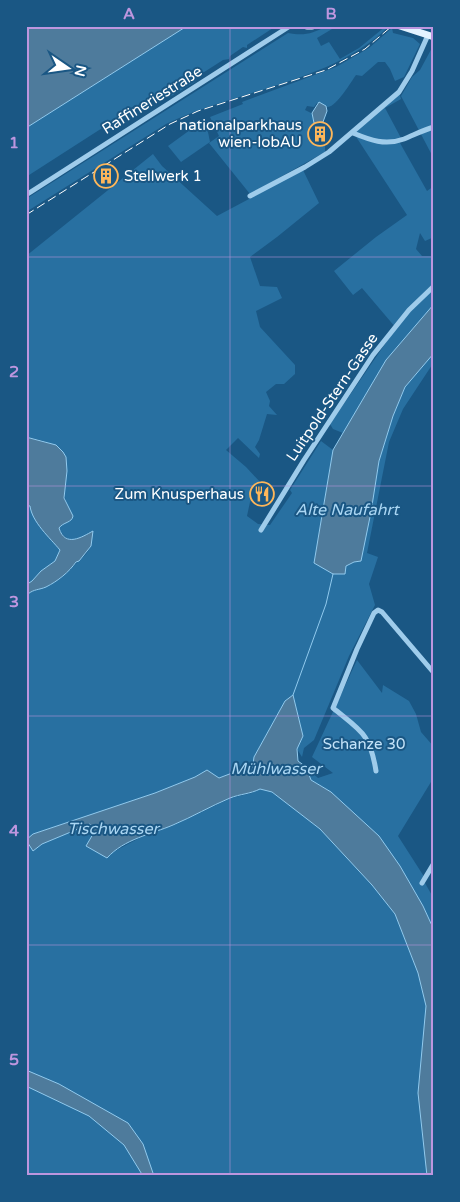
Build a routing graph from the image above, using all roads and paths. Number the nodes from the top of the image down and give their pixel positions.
1 (290, 26) edge
2 (307, 26) edge
3 (312, 26) edge
4 (400, 26) edge
5 (431, 36) edge
6 (434, 127) edge
7 (353, 132) junction
8 (26, 195) edge
9 (250, 196) dead end
10 (434, 286) edge
11 (261, 530) dead end
12 (434, 673) edge
13 (376, 771) dead end
14 (434, 863) edge
15 (422, 883) dead end

1 - 8 street, Raffineriestraße
2 - 3 main road
4 - 5 main road
5 - 7 street
6 - 7 street
7 - 9 street
10 - 11 street, Luitpold-Stern-Gasse
12 - 13 street
14 - 15 street

